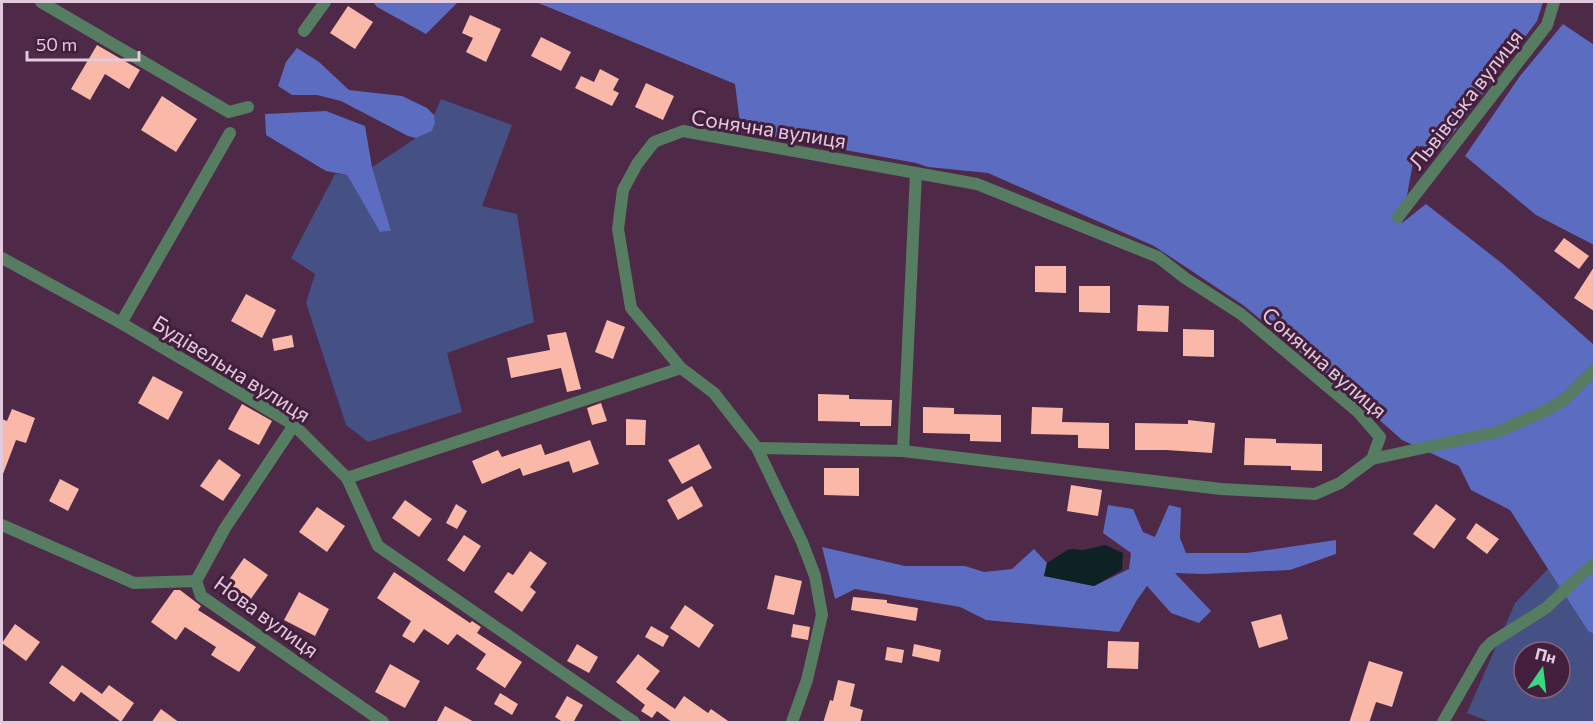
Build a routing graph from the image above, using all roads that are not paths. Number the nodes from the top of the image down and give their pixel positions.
1 (41, 2) edge
2 (325, 2) edge
3 (1554, 2) edge
4 (304, 31) dead end
5 (248, 107) dead end
6 (230, 133) dead end
7 (916, 173) junction
8 (1398, 217) dead end
9 (2, 258) edge
10 (122, 323) junction
11 (681, 368) junction
12 (1594, 370) edge
13 (294, 425) junction
14 (757, 448) junction
15 (903, 451) junction
16 (1372, 459) junction
17 (347, 478) junction
18 (2, 525) edge
19 (1594, 564) edge
20 (196, 581) junction
21 (383, 723) edge
22 (634, 723) edge
23 (792, 723) edge
24 (1443, 723) edge

1 - 5 street
2 - 4 street
3 - 8 street, Львівська вулиця
6 - 10 street
7 - 11 street, Сонячна вулиця
7 - 15 street
7 - 16 street, Сонячна вулиця
9 - 10 street, Будівельна вулиця
10 - 13 street, Будівельна вулиця
11 - 14 street, Сонячна вулиця
11 - 17 street
12 - 16 street
13 - 17 street, Будівельна вулиця
13 - 20 street, Нова вулиця
14 - 15 street
14 - 23 street, Сонячна вулиця
15 - 16 street
17 - 22 street, Будівельна вулиця
18 - 20 street
19 - 24 street
20 - 21 street, Нова вулиця

